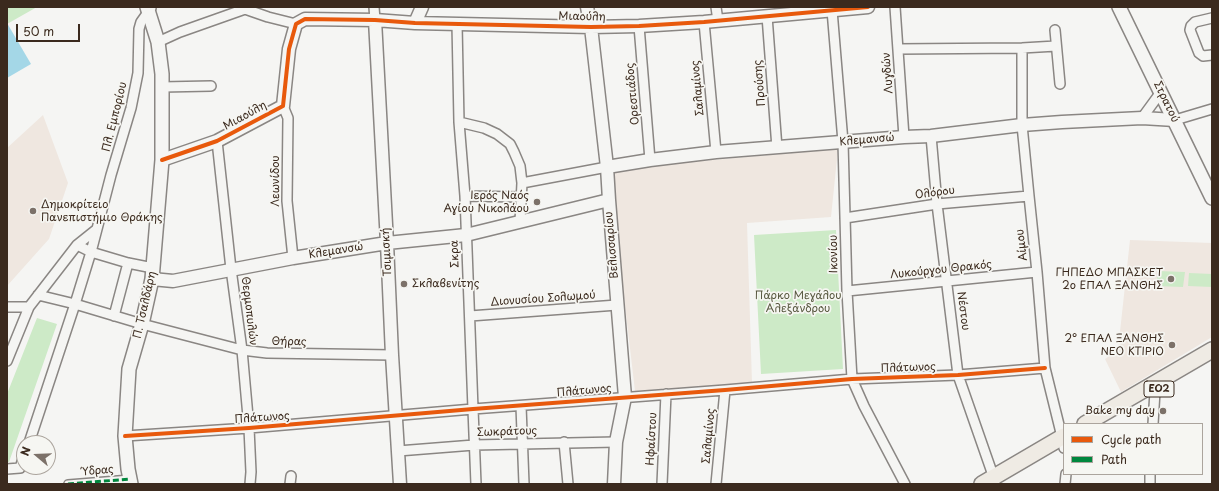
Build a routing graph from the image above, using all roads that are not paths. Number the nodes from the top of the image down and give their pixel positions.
1 (374, 7) edge
2 (422, 7) edge
3 (587, 7) edge
4 (716, 7) edge
5 (868, 7) edge
6 (895, 7) edge
7 (1119, 7) edge
8 (149, 8) edge
9 (832, 10) junction
10 (766, 16) junction
11 (1212, 18) edge
12 (375, 20) junction
13 (718, 21) junction
14 (704, 22) junction
15 (416, 23) junction
16 (296, 24) junction
17 (457, 24) junction
18 (639, 26) junction
19 (591, 27) junction
20 (1055, 30) dead end
21 (158, 42) junction
22 (1056, 46) junction
23 (1022, 48) junction
24 (898, 49) junction
25 (1212, 56) edge
26 (1060, 84) dead end
27 (211, 86) dead end
28 (162, 87) junction
29 (1161, 92) junction
30 (283, 106) junction
31 (1212, 109) edge
32 (1142, 118) junction
33 (1175, 120) junction
34 (459, 122) junction
35 (1022, 125) junction
36 (931, 136) junction
37 (904, 137) junction
38 (217, 141) junction
39 (843, 142) junction
40 (777, 148) junction
41 (716, 152) junction
42 (162, 160) junction
43 (650, 160) junction
44 (607, 167) junction
45 (522, 183) junction
46 (465, 196) junction
47 (1029, 196) junction
48 (521, 197) junction
49 (1212, 198) edge
50 (609, 200) junction
51 (937, 204) junction
52 (846, 218) junction
53 (520, 222) junction
54 (97, 228) junction
55 (466, 235) junction
56 (387, 243) junction
57 (77, 245) junction
58 (91, 252) junction
59 (293, 258) junction
60 (128, 263) junction
61 (231, 269) junction
62 (1037, 272) junction
63 (153, 274) junction
64 (947, 282) junction
65 (847, 291) junction
66 (38, 295) junction
67 (75, 304) junction
68 (617, 305) junction
69 (7, 307) edge
70 (29, 307) junction
71 (114, 316) junction
72 (470, 316) junction
73 (142, 324) junction
74 (242, 350) junction
75 (1212, 350) edge
76 (392, 355) junction
77 (1212, 358) edge
78 (7, 361) edge
79 (1045, 368) junction
80 (958, 375) junction
81 (852, 379) junction
82 (725, 390) junction
83 (1155, 391) junction
84 (666, 394) junction
85 (625, 397) junction
86 (521, 406) junction
87 (473, 409) junction
88 (396, 416) junction
89 (1087, 423) edge
90 (1101, 423) edge
91 (1153, 423) edge
92 (249, 428) junction
93 (31, 435) edge
94 (126, 436) junction
95 (1063, 438) edge
96 (564, 442) junction
97 (616, 442) junction
98 (522, 443) junction
99 (1063, 443) edge
100 (474, 445) junction
101 (398, 450) junction
102 (130, 482) edge
103 (992, 482) edge
104 (68, 484) edge
105 (250, 484) edge
106 (400, 484) edge
107 (476, 484) edge
108 (524, 484) edge
109 (568, 484) edge
110 (614, 484) edge
111 (662, 484) edge
112 (716, 484) edge
113 (905, 484) edge

1 - 12 street
2 - 15 street
3 - 19 street, Βελισσαρίου
4 - 13 street
5 - 9 street, Μιαούλη
6 - 24 street, Λυγδών
7 - 29 main road, Στρατού
8 - 21 main road, Π. Τσαλδάρη
8 - 54 street, Πλ. Εμπορίου
9 - 10 street, Μιαούλη
9 - 39 street, Ικονίου
10 - 13 street, Μιαούλη
10 - 40 street, Προύσης
11 - 25 street
12 - 15 street, Μιαούλη
12 - 16 street, Μιαούλη
12 - 56 street, Τσιμισκή
13 - 14 street, Μιαούλη
14 - 18 street, Μιαούλη
14 - 41 street, Σαλαμίνος
15 - 17 street, Μιαούλη
16 - 21 street
16 - 30 street, Μιαούλη
17 - 19 street, Μιαούλη
17 - 34 street, Σκρα
18 - 19 street, Μιαούλη
18 - 43 street, Ορεστιάδος
19 - 44 street, Βελισσαρίου
20 - 22 street
21 - 28 main road, Π. Τσαλδάρη
22 - 23 street
22 - 26 street
23 - 24 street
23 - 35 street, Αίμου
24 - 37 street, Λυγδών
27 - 28 street
28 - 42 main road, Π. Τσαλδάρη
29 - 32 street
29 - 33 main road, Στρατού
30 - 38 street, Μιαούλη
30 - 59 street, Λεωνίδου
31 - 33 street, Κλεμανσώ
32 - 33 street, Κλεμανσώ
32 - 35 street, Κλεμανσώ
33 - 49 main road, Στρατού
34 - 45 street
34 - 46 street, Σκρα
35 - 36 street, Κλεμανσώ
35 - 47 street, Αίμου
36 - 37 street, Κλεμανσώ
36 - 51 street, Νέστου
37 - 39 street, Κλεμανσώ
38 - 42 street, Μιαούλη
38 - 61 street, Θερμοπυλών
39 - 40 street, Κλεμανσώ
39 - 52 street, Ικονίου
40 - 41 street, Κλεμανσώ
41 - 43 street, Κλεμανσώ
42 - 63 main road, Π. Τσαλδάρη
43 - 44 street, Κλεμανσώ
44 - 45 street, Κλεμανσώ
44 - 50 street, Βελισσαρίου
45 - 48 street
46 - 48 street
46 - 55 street, Σκρα
47 - 51 street, Ολόρου
47 - 62 street, Αίμου
48 - 53 street
50 - 53 street, Κλεμανσώ
50 - 68 street, Βελισσαρίου
51 - 52 street, Ολόρου
51 - 64 street, Νέστου
52 - 65 street, Ικονίου
53 - 55 street, Κλεμανσώ
54 - 57 street
54 - 58 street, Πλ. Εμπορίου
55 - 56 street, Κλεμανσώ
55 - 72 street, Σκρα
56 - 59 street, Κλεμανσώ
56 - 76 street, Τσιμισκή
57 - 58 street
57 - 66 street
58 - 60 street
58 - 67 street, Πλ. Εμπορίου
59 - 61 street, Κλεμανσώ
60 - 63 street
60 - 71 street
61 - 63 street, Κλεμανσώ
61 - 74 street, Θερμοπυλών
62 - 64 street, Λυκούργου Θρακός
62 - 79 street, Αίμου
63 - 73 main road, Π. Τσαλδάρη
64 - 65 street, Λυκούργου Θρακός
64 - 80 street, Νέστου
65 - 81 street, Ικονίου
66 - 67 street, Θήρας
66 - 70 street
67 - 71 street, Θήρας
67 - 93 street, Πλ. Εμπορίου
68 - 72 street, Διονυσίου Σολωμού
68 - 85 street, Βελισσαρίου
69 - 70 street
70 - 78 street
71 - 73 street, Θήρας
72 - 87 street, Σκρα
73 - 74 street, Θήρας
73 - 94 main road, Π. Τσαλδάρη
74 - 76 street, Θήρας
74 - 92 street, Θερμοπυλών
75 - 89 main road, ΕΟ2
76 - 88 street, Τσιμισκή
77 - 83 main road, ΕΟ2
79 - 80 street, Πλάτωνος
79 - 95 street, Αίμου
80 - 81 street, Πλάτωνος
80 - 103 street, Νέστου
81 - 82 street, Πλάτωνος
81 - 113 street, Ικονίου
82 - 84 street, Πλάτωνος
82 - 112 street, Σαλαμίνος
83 - 90 main road, ΕΟ2
83 - 91 street
84 - 85 street, Πλάτωνος
84 - 111 street, Ηφαίστου
85 - 86 street, Πλάτωνος
85 - 97 street, Βελισσαρίου
86 - 87 street, Πλάτωνος
86 - 98 street
87 - 88 street, Πλάτωνος
87 - 100 street, Σκρα
88 - 92 street, Πλάτωνος
88 - 101 street, Τσιμισκή
92 - 94 street, Πλάτωνος
92 - 105 street, Θερμοπυλών
94 - 102 main road, Π. Τσαλδάρη
96 - 97 street, Σωκράτους
96 - 98 street, Σωκράτους
96 - 109 street
97 - 110 street, Βελισσαρίου
98 - 100 street, Σωκράτους
98 - 108 street
99 - 103 main road
100 - 101 street, Σωκράτους
100 - 107 street, Σκρα
101 - 106 street, Τσιμισκή
102 - 104 street, Ύδρας

